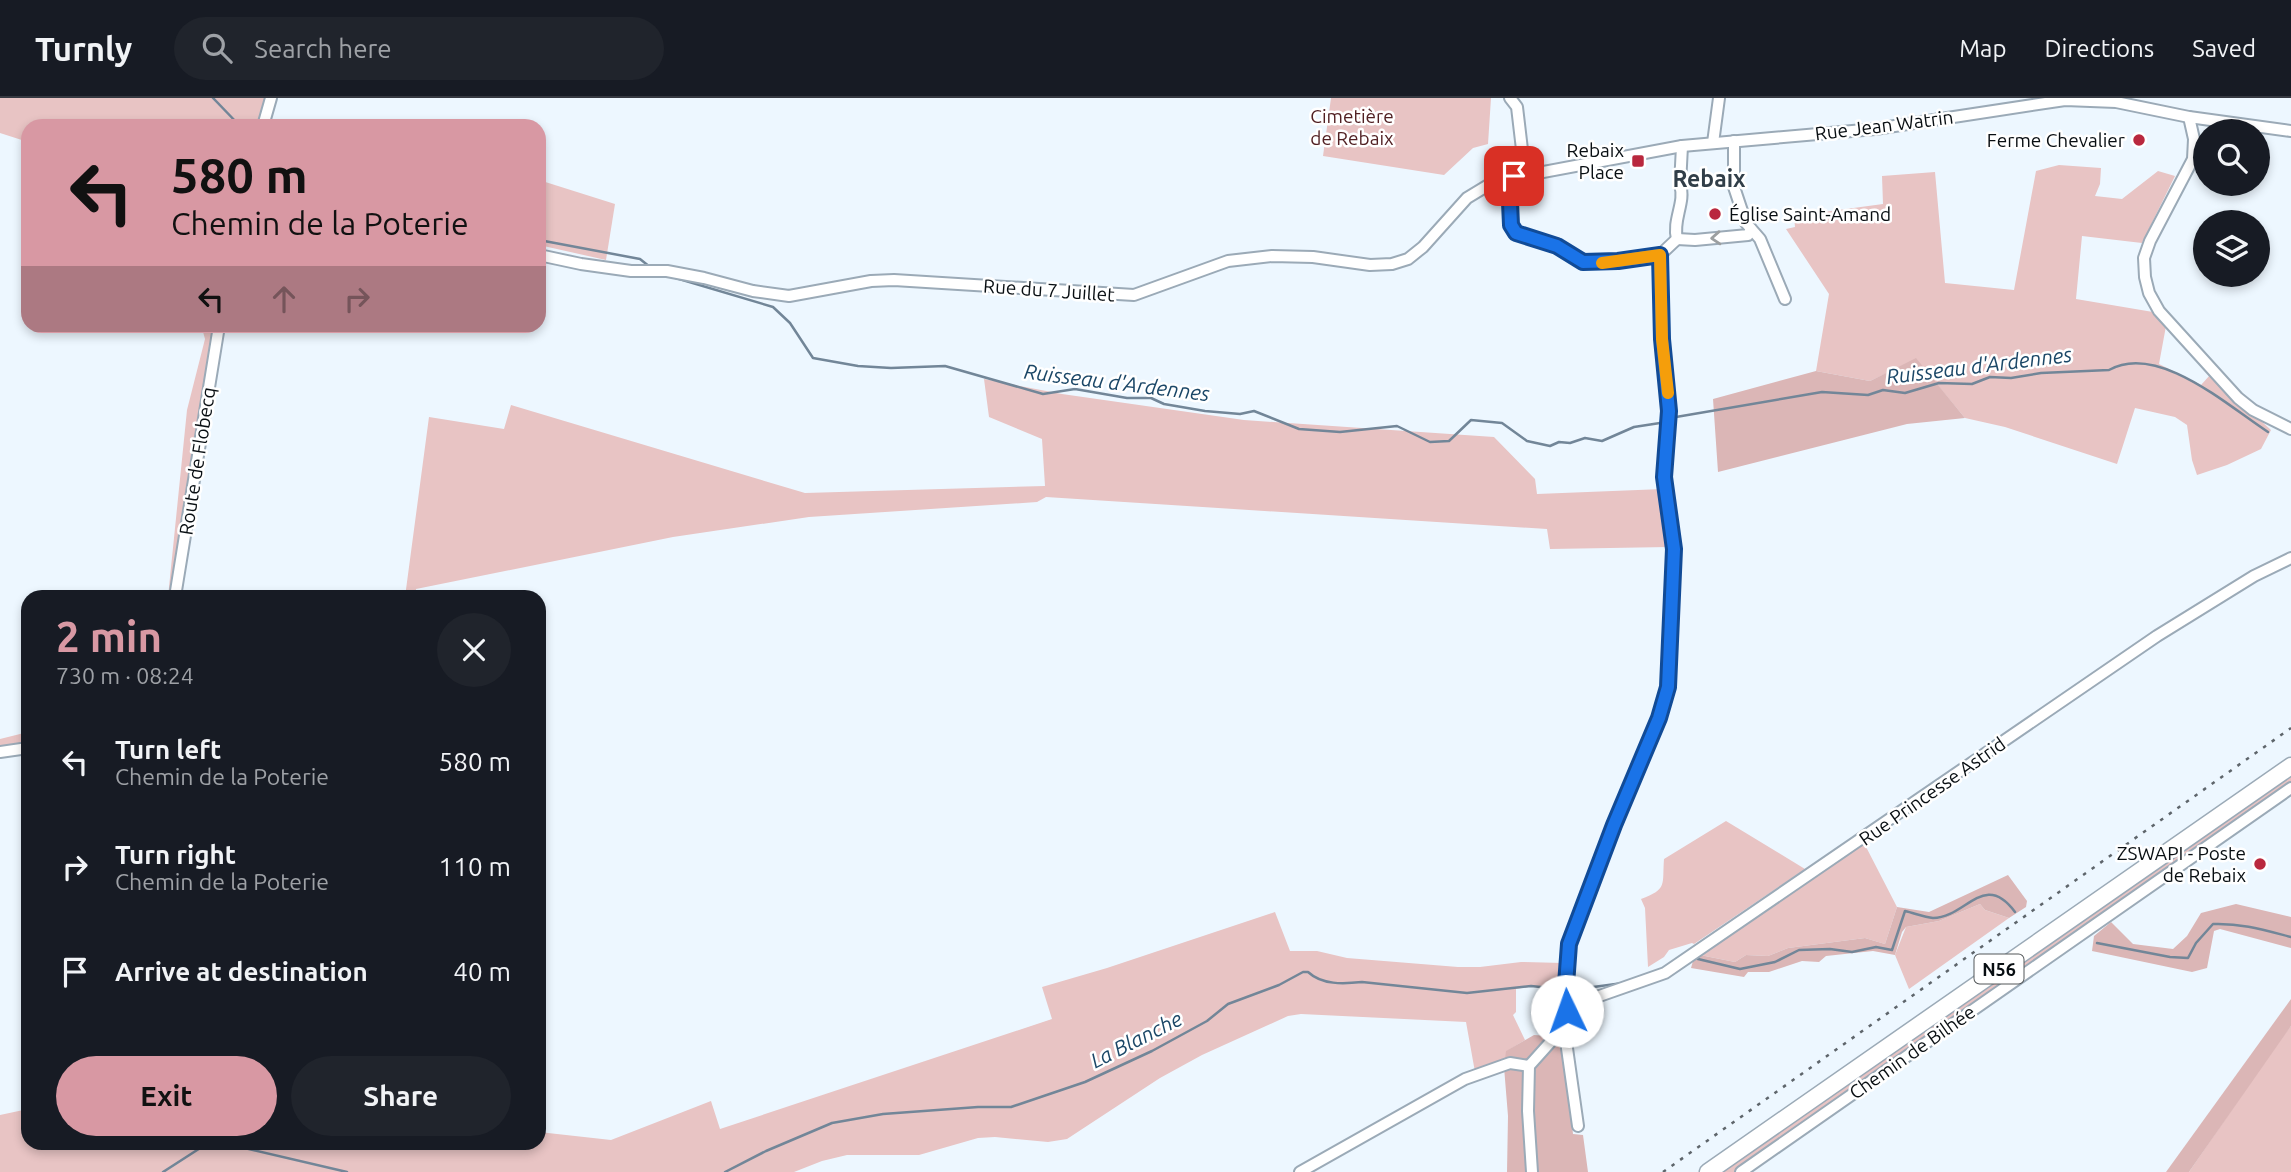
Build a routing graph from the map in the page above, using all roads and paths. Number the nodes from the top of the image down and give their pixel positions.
1 (271, 98) edge
2 (1510, 98) edge
3 (1718, 98) edge
4 (2189, 117) junction
5 (265, 119) edge
6 (2291, 131) edge
7 (1734, 141) junction
8 (1713, 143) junction
9 (1682, 146) junction
10 (1520, 176) junction
11 (1751, 229) junction
12 (1677, 239) junction
13 (1660, 255) junction
14 (546, 256) edge
15 (1786, 299) dead end
16 (218, 333) edge
17 (2291, 429) edge
18 (2291, 558) edge
19 (176, 590) edge
20 (21, 749) edge
21 (0, 752) edge
22 (2291, 766) edge
23 (2291, 788) edge
24 (1567, 1011) junction
25 (1564, 1027) junction
26 (1529, 1066) junction
27 (1578, 1126) dead end
28 (1300, 1172) edge
29 (1532, 1172) edge
30 (1708, 1172) edge
31 (1741, 1172) edge

1 - 5 street
2 - 10 street
3 - 8 street
4 - 6 street, Rue Jean Watrin
4 - 7 street, Rue Jean Watrin
4 - 17 street
7 - 8 street, Rue Jean Watrin
7 - 11 street
8 - 9 street, Rue Jean Watrin
9 - 10 street, Rue du 7 Juillet
9 - 12 street
10 - 13 street
10 - 14 street, Rue du 7 Juillet
11 -> 12 street
11 - 15 street
12 - 13 street
13 - 24 street
16 - 19 street, Route de Flobecq
18 - 24 street, Rue Princesse Astrid
20 - 21 street
22 - 30 highway, N56
23 - 31 street, Chemin de Bilhée
24 - 25 street
25 - 26 street
25 - 27 street
26 - 28 street
26 - 29 street

